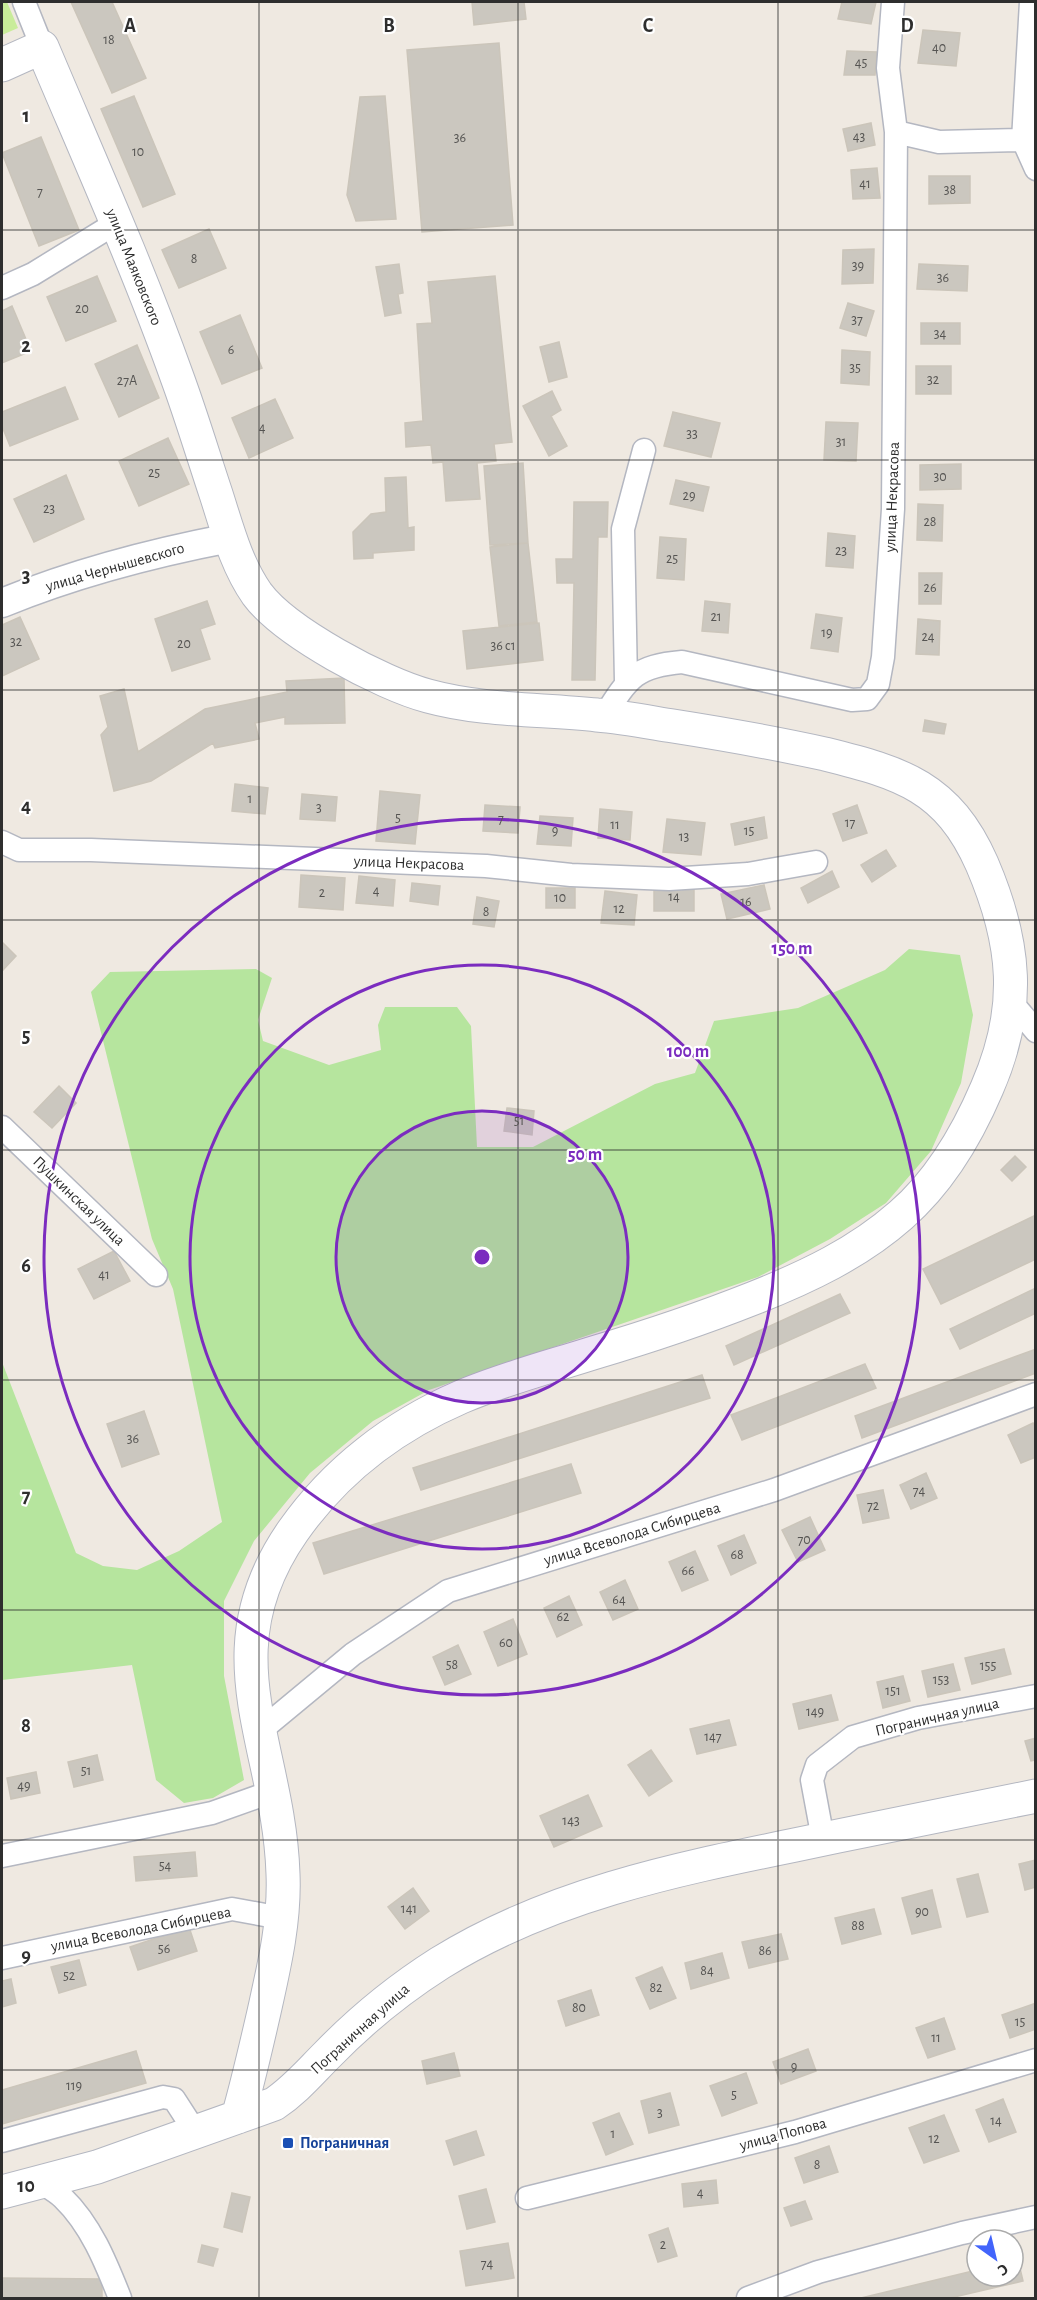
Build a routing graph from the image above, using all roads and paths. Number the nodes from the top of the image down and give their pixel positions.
1 (24, 2) edge
2 (893, 2) edge
3 (1031, 2) edge
4 (42, 47) junction
5 (2, 65) edge
6 (896, 132) junction
7 (1029, 144) edge
8 (1035, 168) edge
9 (116, 223) junction
10 (2, 288) edge
11 (644, 450) dead end
12 (230, 538) junction
13 (2, 603) edge
14 (627, 682) junction
15 (606, 715) junction
16 (2, 842) edge
17 (816, 862) dead end
18 (1011, 1002) junction
19 (1035, 1031) edge
20 (2, 1127) edge
21 (156, 1275) dead end
22 (1035, 1394) edge
23 (1035, 1696) edge
24 (260, 1731) junction
25 (271, 1792) junction
26 (1035, 1796) edge
27 (823, 1839) junction
28 (2, 1856) edge
29 (281, 1918) junction
30 (2, 1958) edge
31 (1035, 2061) edge
32 (238, 2117) junction
33 (196, 2133) junction
34 (2, 2141) edge
35 (40, 2182) junction
36 (2, 2192) edge
37 (527, 2199) dead end
38 (1035, 2217) edge
39 (120, 2298) edge
40 (748, 2298) edge

1 - 4 street, улица Маяковского
2 - 6 street, улица Некрасова
3 - 7 street
4 - 5 main road
4 - 9 main road, улица Маяковского
6 - 7 street
6 - 14 street, улица Некрасова
7 - 8 street
9 - 10 street
9 - 12 main road, улица Маяковского
11 - 14 street
12 - 13 street, улица Чернышевского
12 - 15 main road, улица Маяковского
14 - 15 street, улица Некрасова
15 - 18 main road, улица Маяковского
16 - 17 street, улица Некрасова
18 - 19 street
18 - 24 main road, улица Маяковского
20 - 21 street, Пушкинская улица
22 - 24 street, улица Всеволода Сибирцева
23 - 27 street, Пограничная улица
24 - 25 main road, улица Маяковского
25 - 28 street
25 - 29 main road, улица Маяковского
26 - 27 main road, Пограничная улица
27 - 32 main road, Пограничная улица
29 - 30 street, улица Всеволода Сибирцева
29 - 32 main road, улица Маяковского
31 - 37 street, улица Попова
32 - 33 main road, Пограничная улица
33 - 34 street
33 - 35 main road, Пограничная улица
35 - 36 main road, Пограничная улица
35 - 39 street
38 - 40 street

